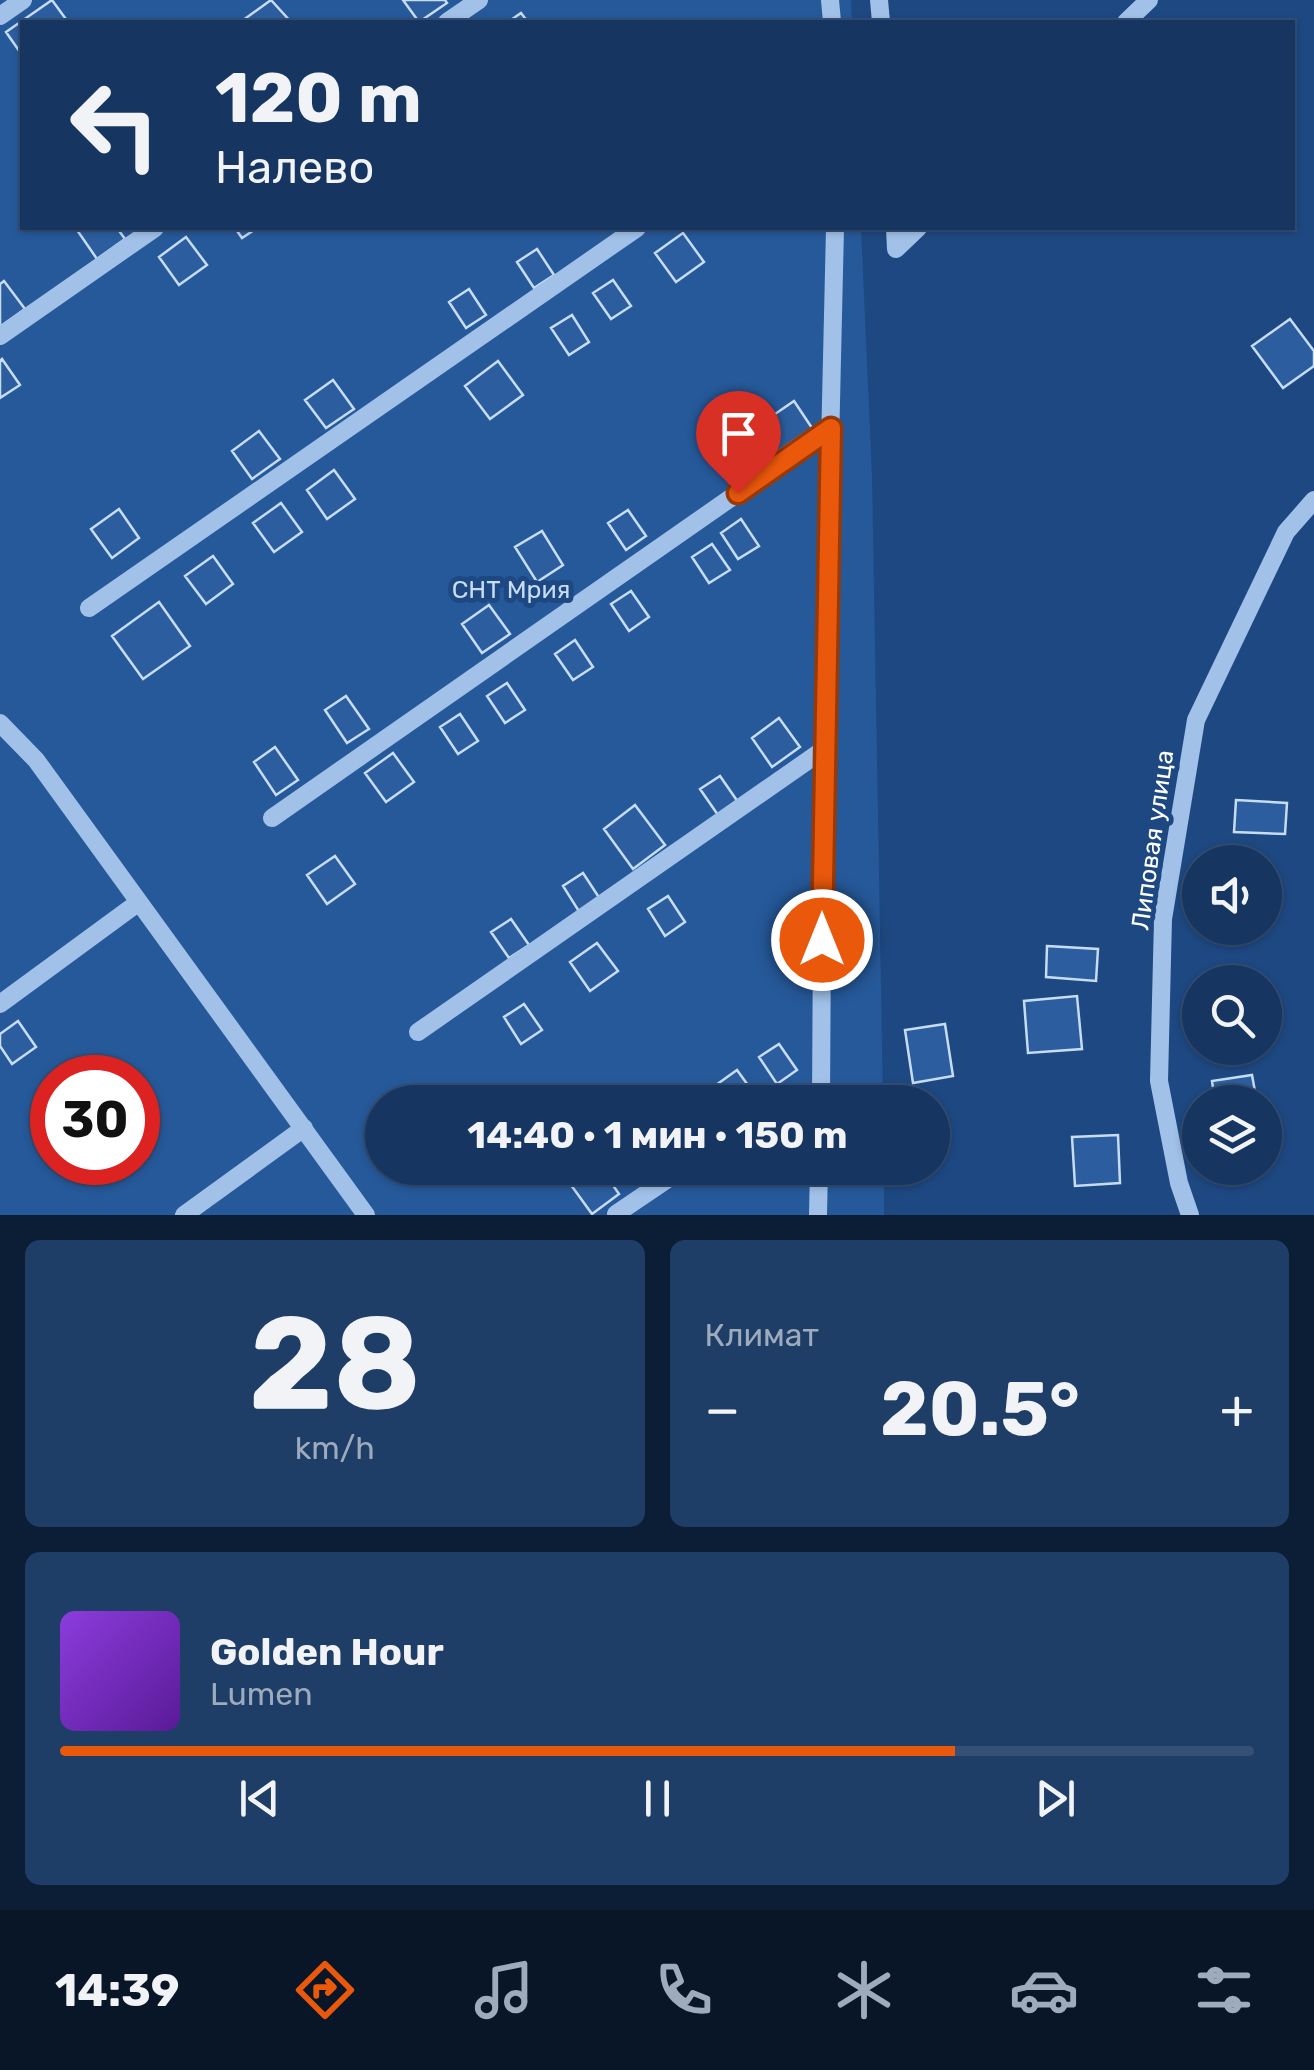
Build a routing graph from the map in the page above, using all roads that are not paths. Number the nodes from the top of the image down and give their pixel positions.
1 (23, 0) edge
2 (479, 0) edge
3 (1148, 0) edge
4 (0, 16) edge
5 (450, 20) edge
6 (1128, 20) edge
7 (152, 230) edge
8 (634, 230) edge
9 (836, 230) edge
10 (895, 230) edge
11 (916, 230) edge
12 (0, 336) edge
13 (831, 428) junction
14 (1314, 500) edge
15 (89, 608) dead end
16 (0, 723) edge
17 (822, 750) junction
18 (272, 818) dead end
19 (139, 902) junction
20 (0, 1004) edge
21 (418, 1032) dead end
22 (821, 1085) edge
23 (304, 1128) junction
24 (659, 1185) edge
25 (819, 1185) edge
26 (616, 1214) edge
27 (184, 1215) edge
28 (366, 1215) edge
29 (818, 1215) edge
30 (1190, 1215) edge

1 - 4 street
2 - 5 street
3 - 6 street
7 - 12 street
8 - 15 street
9 - 13 street
10 - 11 street
13 - 17 street
13 - 18 street
14 - 30 street, Липовая улица
16 - 19 street
17 - 21 street
17 - 22 street
19 - 20 street
19 - 23 street
23 - 27 street
23 - 28 street
24 - 26 street
25 - 29 street

